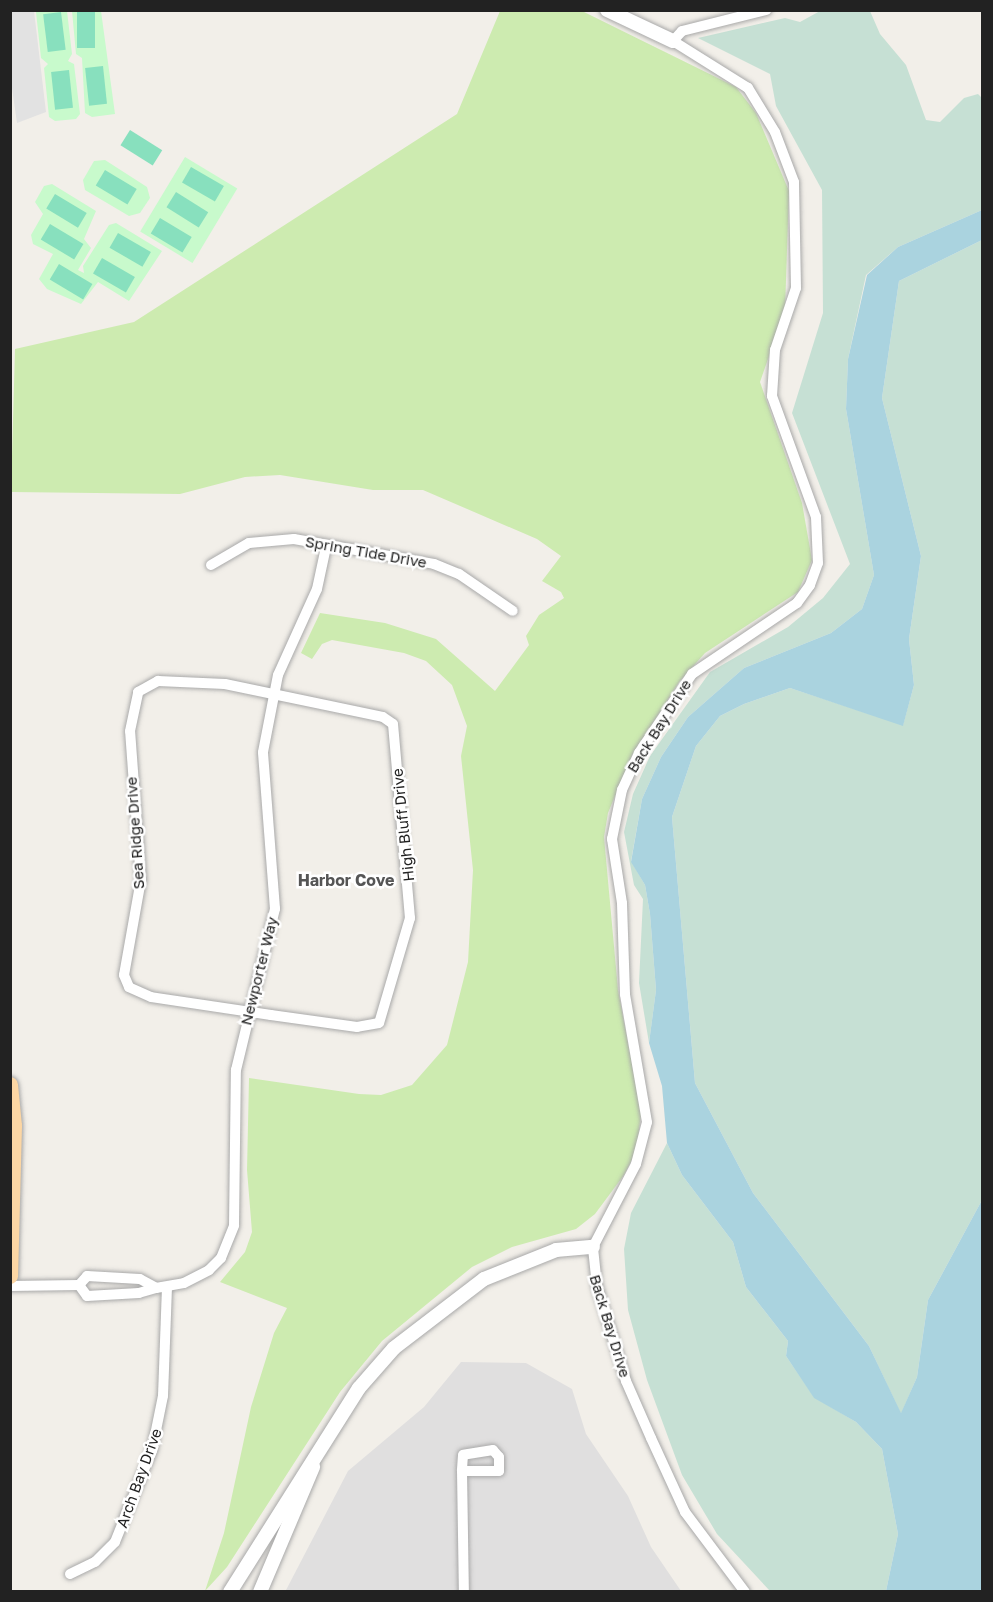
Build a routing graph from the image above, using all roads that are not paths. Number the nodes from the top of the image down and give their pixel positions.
1 (607, 10) edge
2 (766, 10) edge
3 (673, 41) junction
4 (326, 547) junction
5 (211, 565) dead end
6 (513, 611) dead end
7 (272, 696) junction
8 (249, 1012) junction
9 (10, 1085) edge
10 (592, 1247) junction
11 (10, 1276) edge
12 (116, 1279) junction
13 (79, 1285) junction
14 (10, 1286) edge
15 (162, 1287) junction
16 (115, 1293) junction
17 (324, 1441) junction
18 (462, 1471) dead end
19 (70, 1574) dead end
20 (230, 1592) edge
21 (260, 1592) edge
22 (464, 1592) edge
23 (745, 1592) edge

1 - 3 street, Back Bay Drive
2 - 3 street
3 - 10 street, Back Bay Drive
4 - 5 street, Spring Tide Drive
4 - 6 street, Spring Tide Drive
4 - 7 street, Newporter Way
7 - 8 street, Newporter Way
7 - 8 street, Sea Ridge Drive
7 - 8 street, High Bluff Drive
8 - 15 street, Newporter Way
9 - 11 main road
10 - 17 street
10 - 23 street, Back Bay Drive
12 - 13 street, Newporter Way
12 - 15 street, Newporter Way
12 - 16 street
13 - 14 street, Newporter Way
13 - 16 street, Newporter Way
15 - 16 street, Newporter Way
15 - 19 street, Arch Bay Drive
17 - 20 street
17 - 21 street
18 - 22 street

